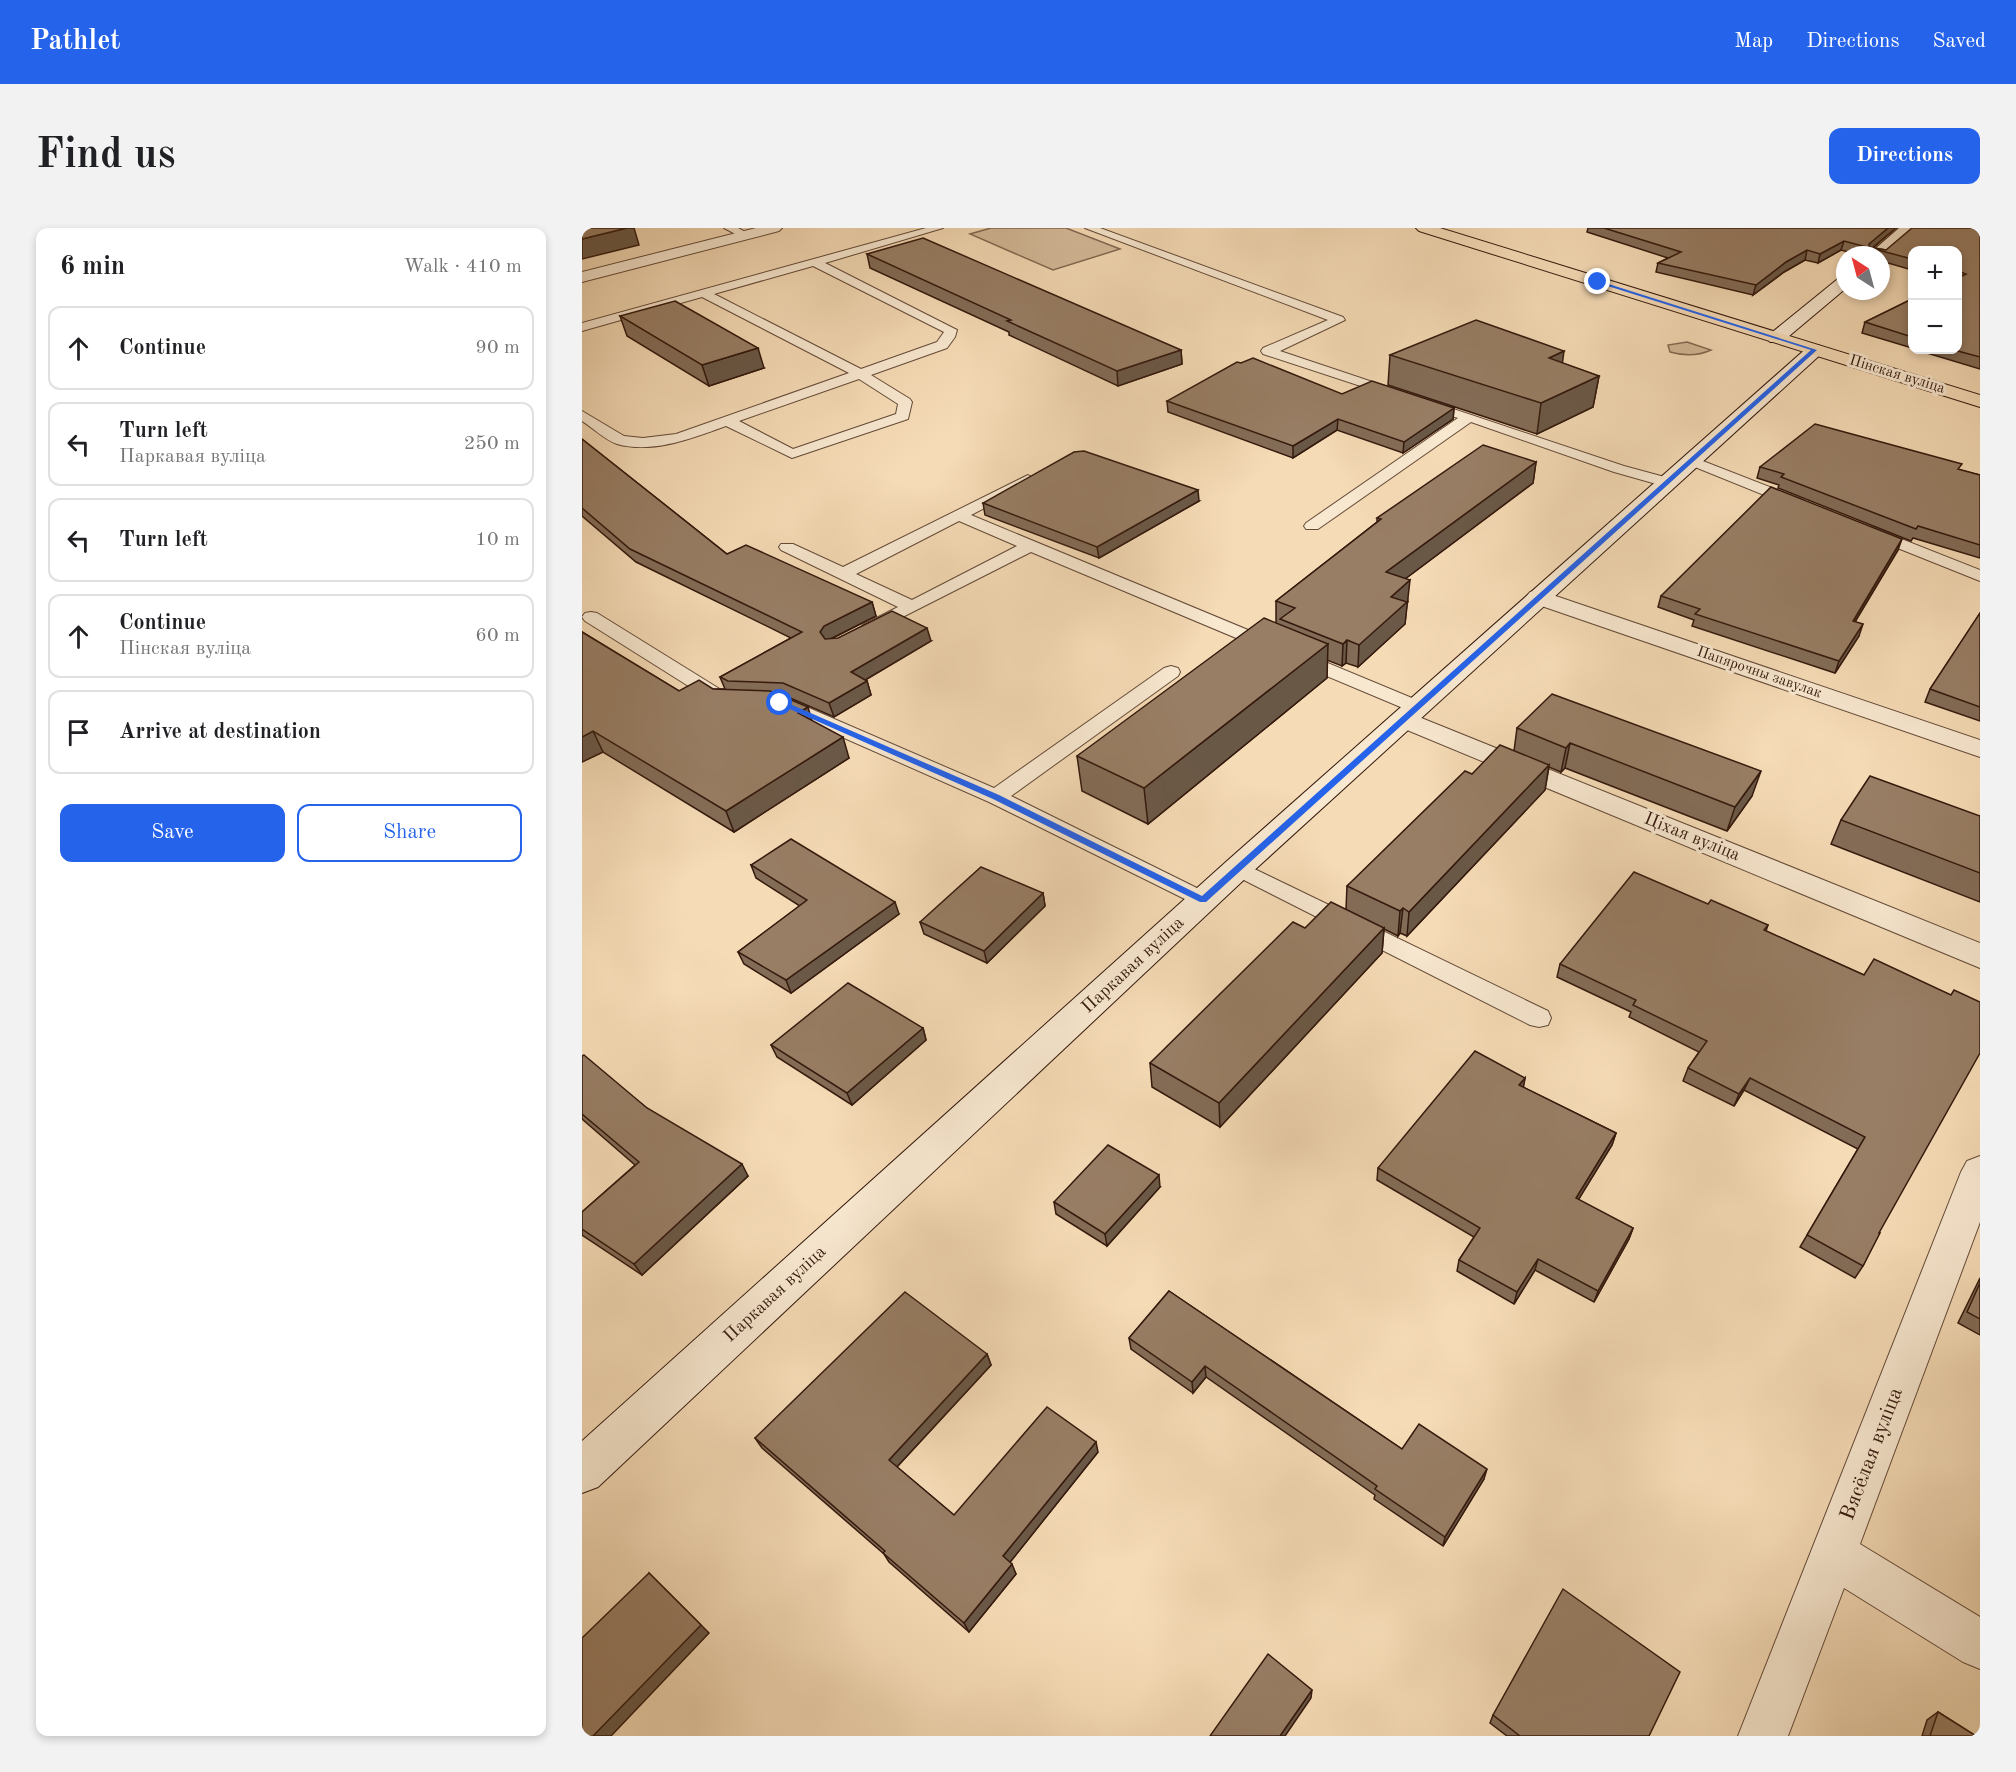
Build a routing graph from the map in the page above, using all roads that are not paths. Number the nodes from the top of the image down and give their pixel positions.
1 (729, 228) edge
2 (774, 228) edge
3 (1090, 228) edge
4 (1424, 228) edge
5 (1908, 228) edge
6 (933, 229) edge
7 (745, 235) junction
8 (1887, 246) edge
9 (814, 262) junction
10 (582, 277) edge
11 (1836, 288) edge
12 (703, 293) junction
13 (582, 327) edge
14 (1776, 338) junction
15 (1805, 358) junction
16 (861, 374) junction
17 (1980, 401) edge
18 (582, 415) edge
19 (1469, 417) junction
20 (728, 421) junction
21 (1690, 460) junction
22 (1039, 474) edge
23 (1667, 482) junction
24 (1813, 509) edge
25 (957, 515) junction
26 (1312, 526) dead end
27 (1857, 527) edge
28 (1030, 546) junction
29 (787, 547) dead end
30 (843, 574) junction
31 (1980, 576) edge
32 (1538, 597) junction
33 (912, 607) junction
34 (591, 617) dead end
35 (854, 637) edge
36 (1171, 672) dead end
37 (739, 703) edge
38 (759, 703) edge
39 (1410, 713) junction
40 (1980, 749) edge
41 (996, 797) junction
42 (1238, 868) junction
43 (1203, 900) junction
44 (1980, 956) edge
45 (1539, 1018) dead end
46 (1980, 1172) edge
47 (582, 1471) edge
48 (1833, 1554) junction
49 (1980, 1645) edge
50 (1763, 1736) edge

1 - 7 lane
2 - 7 street
3 - 19 lane
4 - 14 main road
5 - 8 street
6 - 9 lane
7 - 10 street
9 - 12 lane
9 - 16 lane
11 - 14 street
12 - 13 lane
12 - 16 lane
14 - 15 main road, Пінская вуліца
15 - 17 main road, Пінская вуліца
15 - 21 street, Паркавая вуліца
16 - 20 lane
16 - 20 lane
18 - 20 lane
19 - 23 lane
19 - 26 lane
21 - 23 street, Паркавая вуліца
21 - 24 lane
22 - 25 lane
23 - 32 street, Паркавая вуліца
25 - 28 lane
25 - 30 lane
27 - 31 lane
28 - 33 lane
28 - 39 lane
29 - 30 lane
30 - 33 lane
32 - 39 street, Паркавая вуліца
32 - 40 street, Папярочны завулак
33 - 35 lane
34 - 37 lane
36 - 41 lane
38 - 41 lane
39 - 42 street, Паркавая вуліца
39 - 44 street, Ціхая вуліца
41 - 43 lane
42 - 43 street, Паркавая вуліца
42 - 45 lane
43 - 47 street, Паркавая вуліца
46 - 48 street, Вясёлая вуліца
48 - 49 street
48 - 50 street, Вясёлая вуліца

